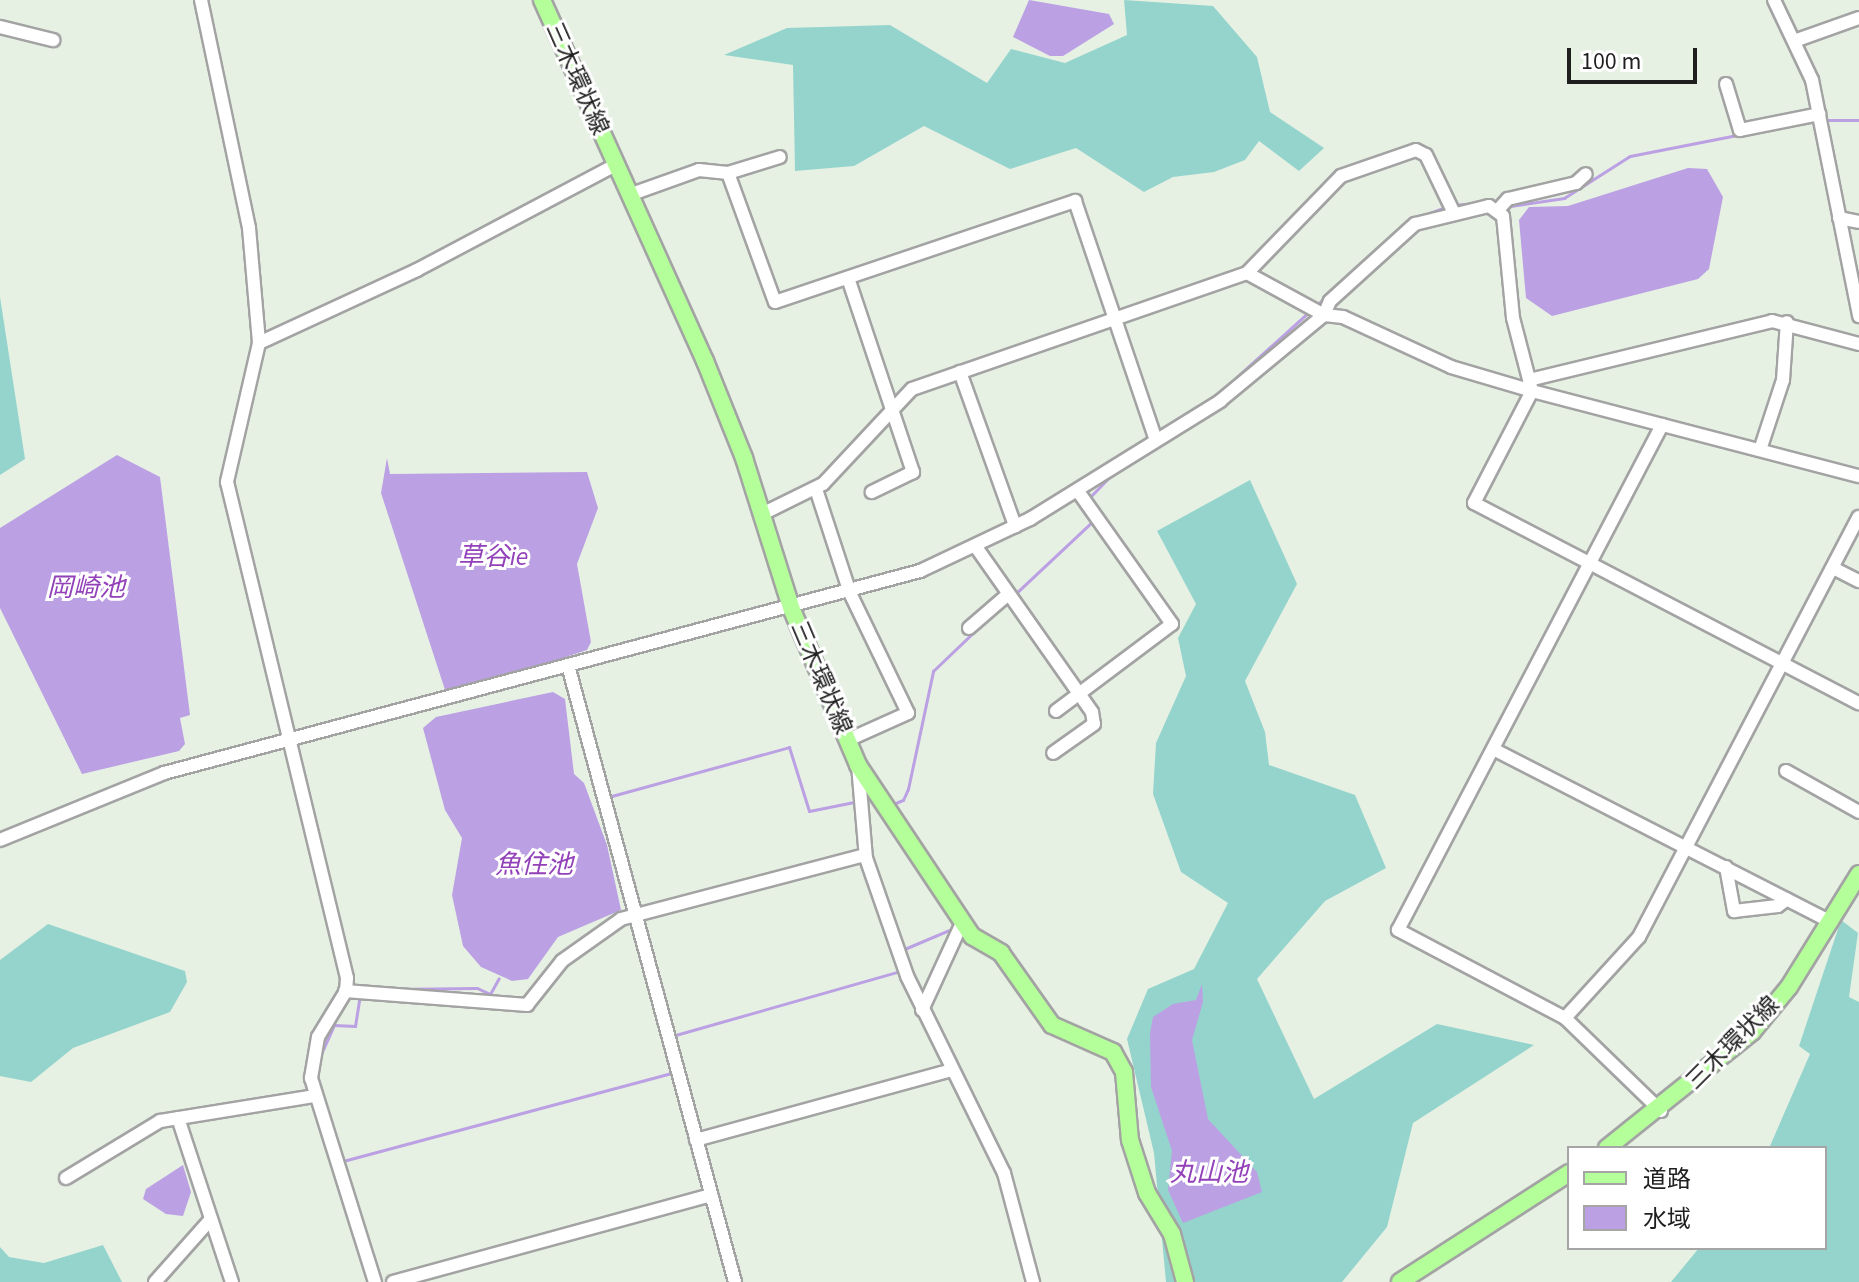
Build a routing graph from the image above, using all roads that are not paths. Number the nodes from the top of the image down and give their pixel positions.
1 (201, 0) edge
2 (542, 0) edge
3 (1774, 0) edge
4 (1859, 18) edge
5 (0, 27) edge
6 (53, 40) dead end
7 (1797, 40) junction
8 (1726, 84) dead end
9 (1819, 114) junction
10 (780, 157) dead end
11 (615, 165) junction
12 (728, 173) junction
13 (1586, 174) dead end
14 (629, 195) junction
15 (1498, 210) junction
16 (1453, 211) junction
17 (1839, 218) junction
18 (1859, 222) edge
19 (1247, 273) junction
20 (848, 278) junction
21 (1324, 315) junction
22 (1859, 316) edge
23 (1115, 319) junction
24 (1787, 322) junction
25 (259, 343) junction
26 (1859, 344) edge
27 (960, 372) junction
28 (1531, 386) junction
29 (893, 409) junction
30 (1662, 425) junction
31 (1155, 438) junction
32 (1760, 450) junction
33 (1859, 476) edge
34 (816, 489) junction
35 (1078, 491) junction
36 (872, 492) dead end
37 (762, 514) junction
38 (1859, 517) edge
39 (1015, 526) junction
40 (976, 547) junction
41 (1591, 564) junction
42 (1833, 568) junction
43 (1859, 581) edge
44 (850, 593) junction
45 (1006, 596) junction
46 (792, 610) junction
47 (969, 628) dead end
48 (1783, 666) junction
49 (569, 669) junction
50 (1079, 694) junction
51 (1859, 703) edge
52 (1056, 711) dead end
53 (848, 740) junction
54 (289, 743) junction
55 (1495, 750) junction
56 (1053, 753) dead end
57 (858, 765) junction
58 (1786, 771) dead end
59 (1859, 812) edge
60 (0, 840) edge
61 (1688, 847) junction
62 (865, 855) junction
63 (1726, 867) junction
64 (1859, 874) edge
65 (1787, 899) junction
66 (633, 915) junction
67 (1829, 921) junction
68 (962, 923) junction
69 (345, 991) junction
70 (922, 1010) junction
71 (1565, 1018) junction
72 (952, 1070) junction
73 (314, 1096) junction
74 (1661, 1111) junction
75 (178, 1118) junction
76 (696, 1140) junction
77 (1610, 1146) edge
78 (1567, 1174) edge
79 (66, 1178) dead end
80 (711, 1195) junction
81 (211, 1219) junction
82 (155, 1282) edge
83 (232, 1282) edge
84 (375, 1282) edge
85 (393, 1282) edge
86 (735, 1282) edge
87 (1033, 1282) edge
88 (1185, 1282) edge
89 (1400, 1282) edge

1 - 25 street
2 - 11 main road, 三木環状線
3 - 7 street
4 - 7 street
5 - 6 street
7 - 9 street
8 - 9 street
9 - 17 street
10 - 12 street
11 - 14 main road, 三木環状線
11 - 25 street
12 - 14 street
12 - 20 street
13 - 15 street
14 - 37 main road, 三木環状線
15 - 16 street
15 - 28 street
16 - 19 street
16 - 21 street
17 - 18 street
17 - 22 street
19 - 21 street
19 - 23 street
20 - 23 street
20 - 29 street
21 - 28 street
21 - 31 street
23 - 27 street
23 - 31 street
24 - 26 street
24 - 28 street
24 - 32 street
25 - 54 street
27 - 29 street
27 - 39 street
28 - 30 street
28 - 41 street
29 - 34 street
29 - 36 street
30 - 32 street
30 - 41 street
31 - 35 street
32 - 33 street
34 - 37 street
34 - 44 street
35 - 39 street
35 - 50 street
37 - 46 main road, 三木環状線
38 - 42 street
39 - 40 street
40 - 44 street
40 - 45 street
41 - 48 street
41 - 55 street
42 - 43 street
42 - 48 street
44 - 46 street
44 - 53 street
45 - 47 street
45 - 50 street
46 - 49 street
46 - 53 main road, 三木環状線
48 - 51 street
48 - 61 street
49 - 54 street
49 - 66 street
50 - 52 street
50 - 56 street
53 - 57 main road, 三木環状線
54 - 60 street
54 - 69 street
55 - 61 street
55 - 71 street
57 - 62 street
57 - 68 main road, 三木環状線
58 - 59 street
61 - 63 street
61 - 71 street
62 - 66 street
62 - 70 street
63 - 65 street
63 - 65 street
64 - 67 main road, 三木環状線
65 - 67 street
66 - 69 street
66 - 76 street
67 - 74 main road, 三木環状線
68 - 70 street
68 - 88 main road, 三木環状線
69 - 73 street
70 - 72 street
71 - 74 street
72 - 76 street
72 - 87 street
73 - 75 street
73 - 84 street
74 - 77 main road, 三木環状線
75 - 79 street
75 - 81 street
76 - 80 street
78 - 89 main road
80 - 85 street
80 - 86 street
81 - 82 street
81 - 83 street

